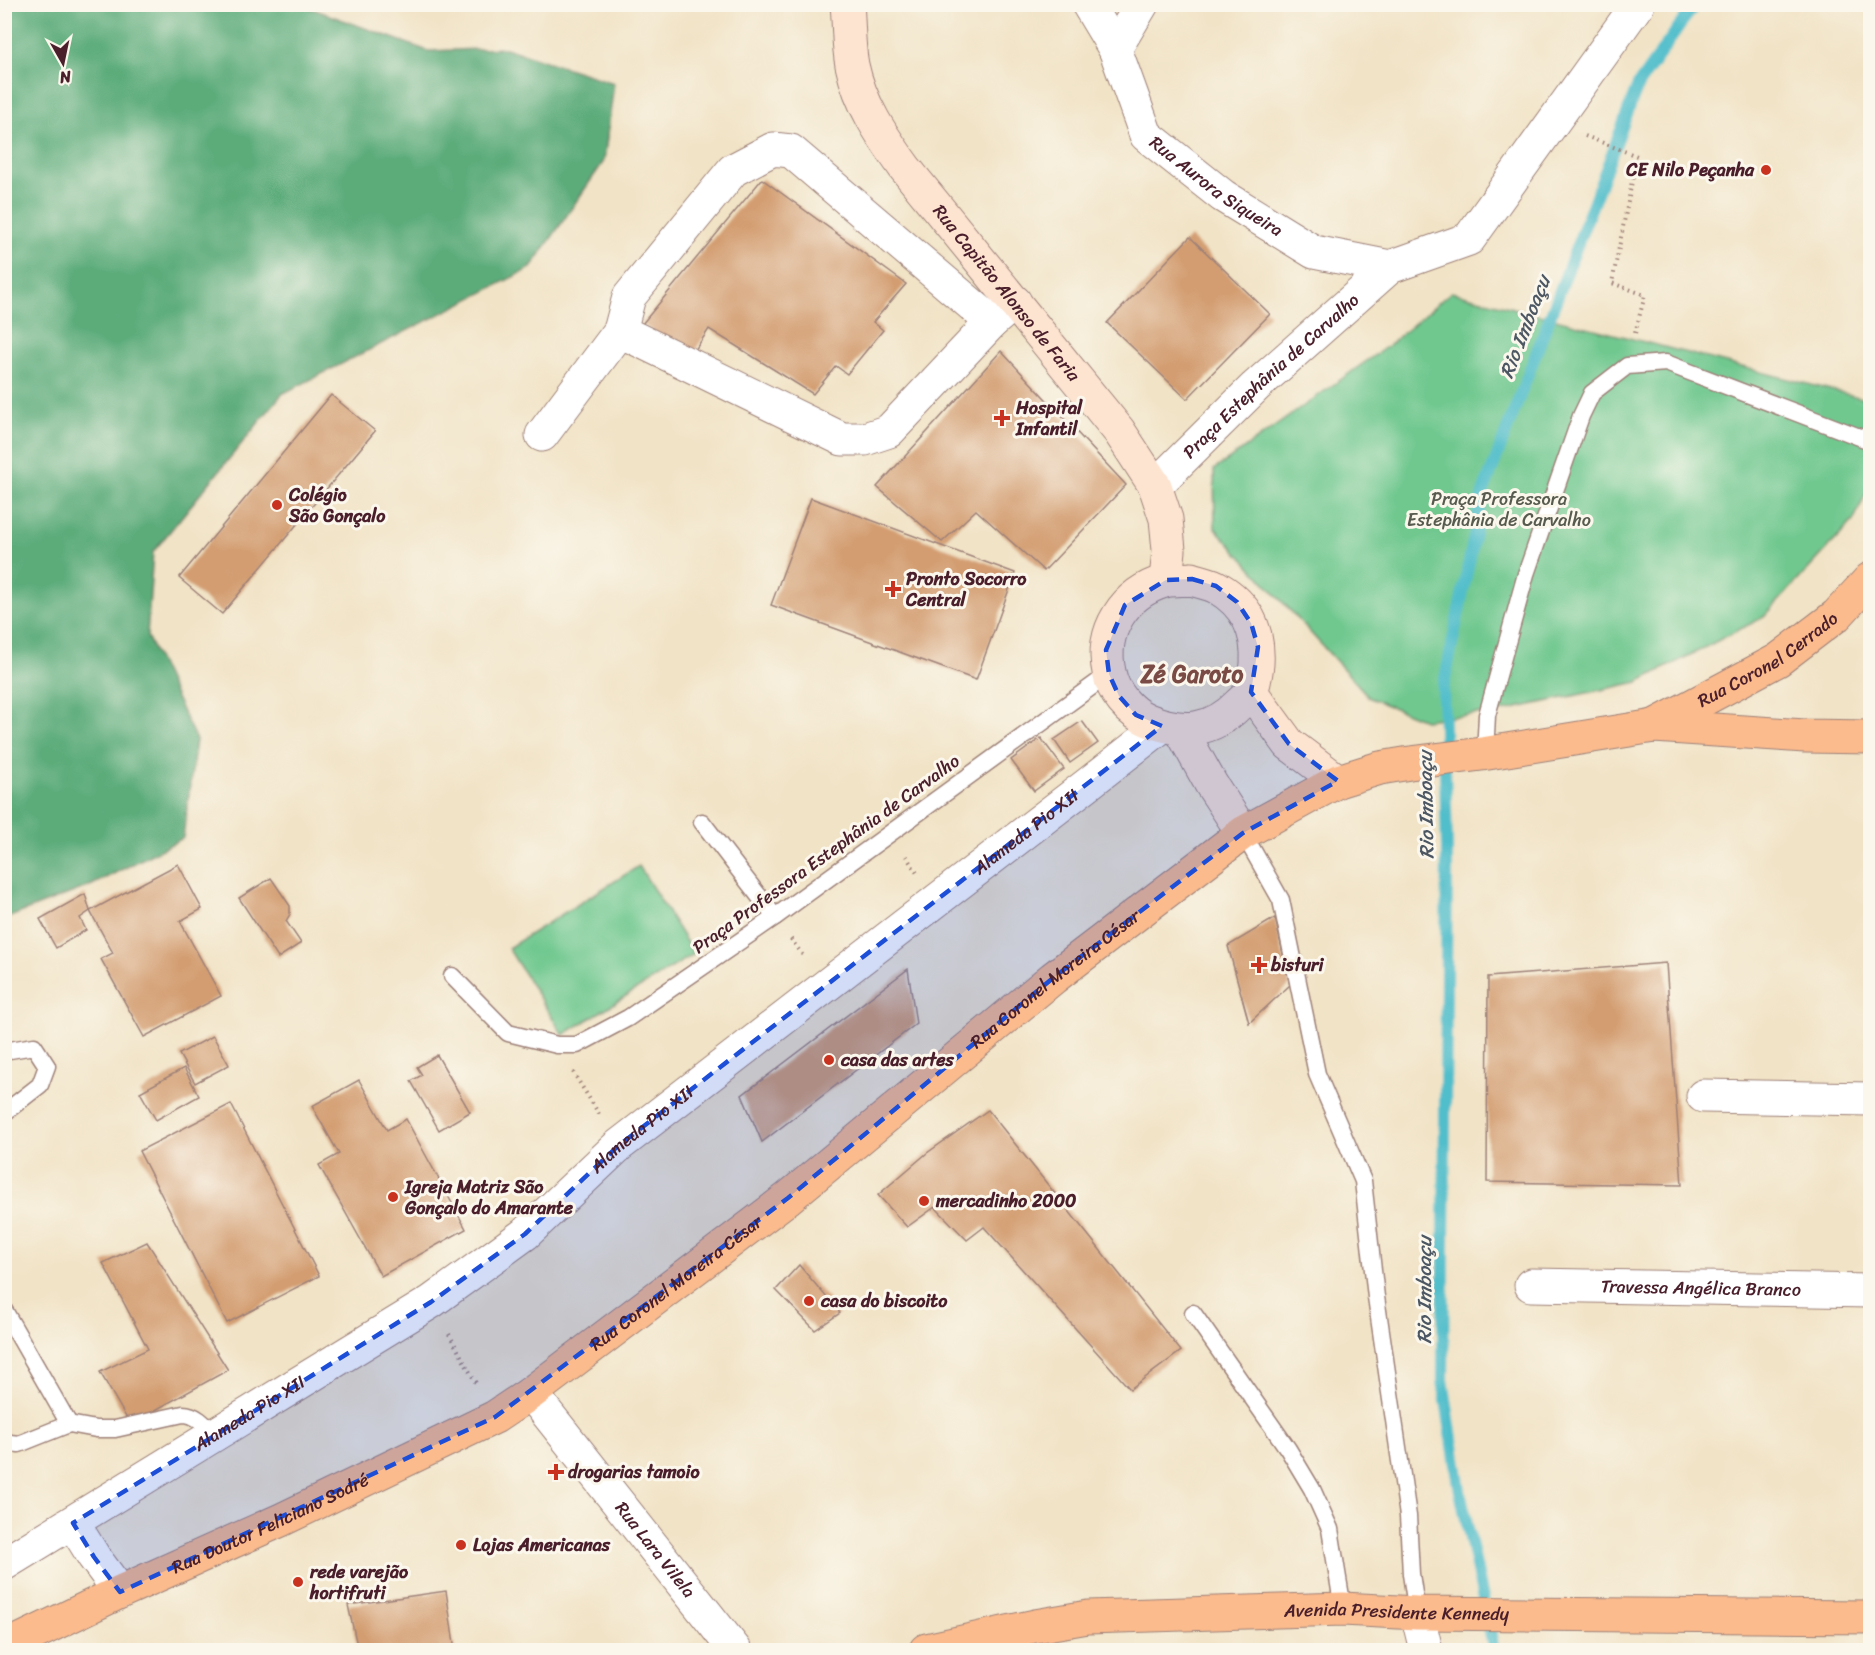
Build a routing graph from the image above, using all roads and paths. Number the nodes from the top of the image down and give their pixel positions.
1 (847, 4) edge
2 (1088, 4) edge
3 (1142, 4) edge
4 (1638, 4) edge
5 (1115, 49) junction
6 (1584, 136) dead end
7 (1390, 267) junction
8 (1004, 312) junction
9 (620, 331) junction
10 (1627, 366) junction
11 (542, 435) dead end
12 (1870, 441) edge
13 (1155, 486) junction
14 (1870, 579) edge
15 (1166, 580) junction
16 (1109, 674) junction
17 (1251, 692) junction
18 (1654, 726) junction
19 (1171, 728) junction
20 (1870, 737) edge
21 (1483, 754) junction
22 (1338, 781) junction
23 (702, 822) dead end
24 (891, 832) junction
25 (1243, 833) junction
26 (934, 901) junction
27 (776, 917) junction
28 (452, 976) dead end
29 (826, 987) junction
30 (557, 1045) junction
31 (4, 1051) edge
32 (1703, 1096) dead end
33 (1870, 1099) edge
34 (4, 1113) edge
35 (618, 1146) junction
36 (1531, 1285) dead end
37 (1870, 1291) edge
38 (431, 1302) junction
39 (4, 1311) edge
40 (1193, 1313) dead end
41 (531, 1393) junction
42 (495, 1417) junction
43 (69, 1424) junction
44 (215, 1436) junction
45 (4, 1440) edge
46 (73, 1523) junction
47 (4, 1564) edge
48 (120, 1592) junction
49 (1343, 1609) junction
50 (1428, 1613) junction
51 (1870, 1617) edge
52 (4, 1648) edge
53 (735, 1650) edge
54 (926, 1650) edge
55 (1426, 1650) edge

1 - 8 street, Rua Capitão Alonso de Faria
2 - 5 street
3 - 5 street
4 - 7 street
5 - 7 street, Rua Aurora Siqueira
6 - 10 path
7 - 13 street, Praça Estephânia de Carvalho
8 - 9 street
8 - 9 street
8 - 13 street, Rua Capitão Alonso de Faria
9 - 11 street
10 - 12 lane
10 - 21 lane
13 - 15 street, Rua Capitão Alonso de Faria
14 - 18 main road, Rua Coronel Cerrado
15 - 16 street
15 - 17 street
16 - 19 street
16 - 24 lane, Praça Professora Estephânia de Carvalho
17 - 19 street
17 - 22 street
18 - 20 main road
18 - 21 main road, Rua Coronel Moreira César
19 - 25 street
19 - 26 street, Alameda Pio XII
21 - 22 main road, Rua Coronel Moreira César
22 - 25 main road, Rua Coronel Moreira César
23 - 27 lane
24 - 26 path
24 - 27 lane, Praça Professora Estephânia de Carvalho
25 - 41 main road, Rua Coronel Moreira César
25 - 50 lane
26 - 29 street, Alameda Pio XII
27 - 29 path
27 - 30 lane, Praça Professora Estephânia de Carvalho
28 - 30 lane
29 - 35 street, Alameda Pio XII
30 - 35 path
31 - 34 lane
32 - 33 street
35 - 38 street, Alameda Pio XII
36 - 37 street, Travessa Angélica Branco
38 - 42 path
38 - 44 street, Alameda Pio XII
39 - 43 lane
40 - 49 lane
41 - 42 main road, Rua Doutor Feliciano Sodré
41 - 53 street, Rua Lara Vilela
42 - 48 main road, Rua Doutor Feliciano Sodré
43 - 44 lane
43 - 45 lane
44 - 46 street, Alameda Pio XII
46 - 47 street, Alameda Pio XII
46 - 48 street
48 - 52 main road, Rua Doutor Feliciano Sodré
49 - 50 main road, Avenida Presidente Kennedy
49 - 54 main road, Avenida Presidente Kennedy
50 - 51 main road, Avenida Presidente Kennedy
50 - 55 street

